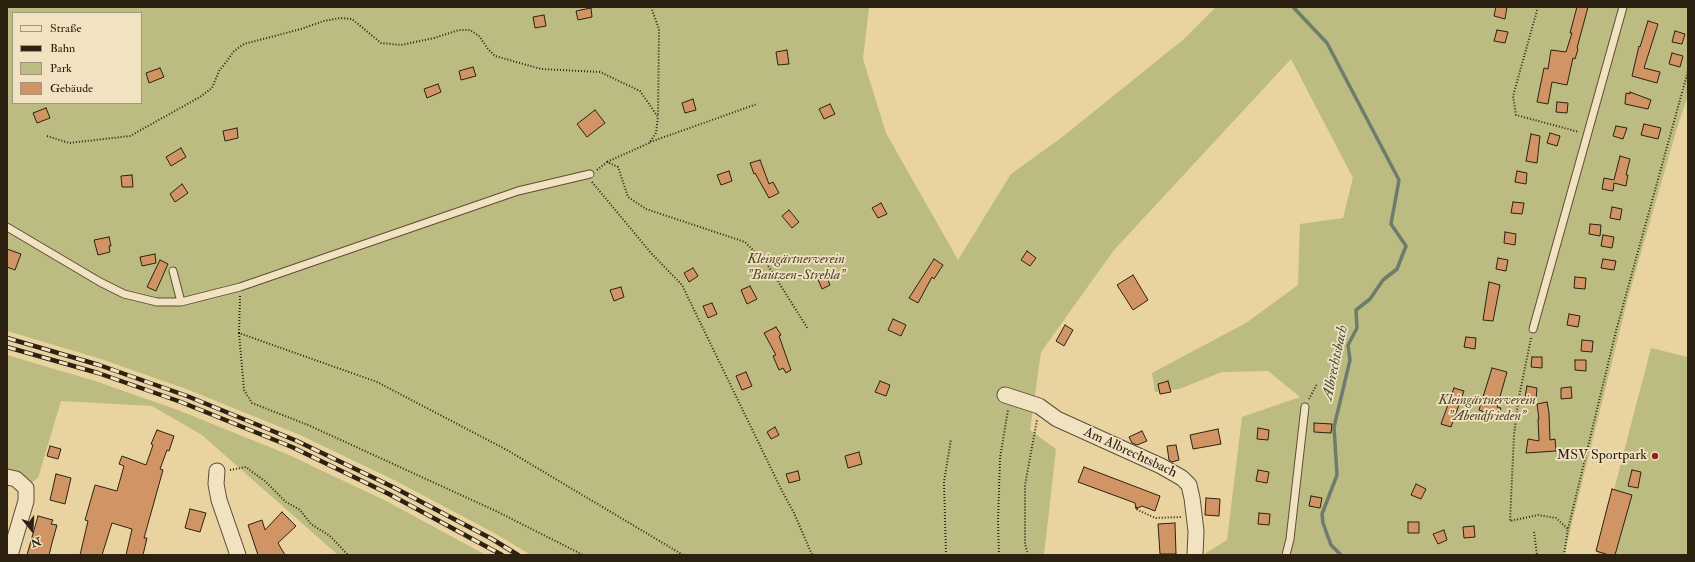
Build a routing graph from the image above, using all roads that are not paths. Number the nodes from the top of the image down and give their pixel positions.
1 (1623, 7) edge
2 (590, 174) road end
3 (7, 227) edge
4 (173, 271) dead end
5 (181, 302) junction
6 (1533, 329) road end
7 (1007, 396) road end
8 (1305, 407) road end
9 (217, 471) road end
10 (7, 477) edge
11 (10, 555) edge
12 (238, 555) edge
13 (1195, 555) edge
14 (1286, 555) edge

1 - 6 lane
2 - 5 lane
3 - 5 lane
4 - 5 lane
7 - 13 street, Am Albrechtsbach
8 - 14 lane
9 - 12 street
10 - 11 street

